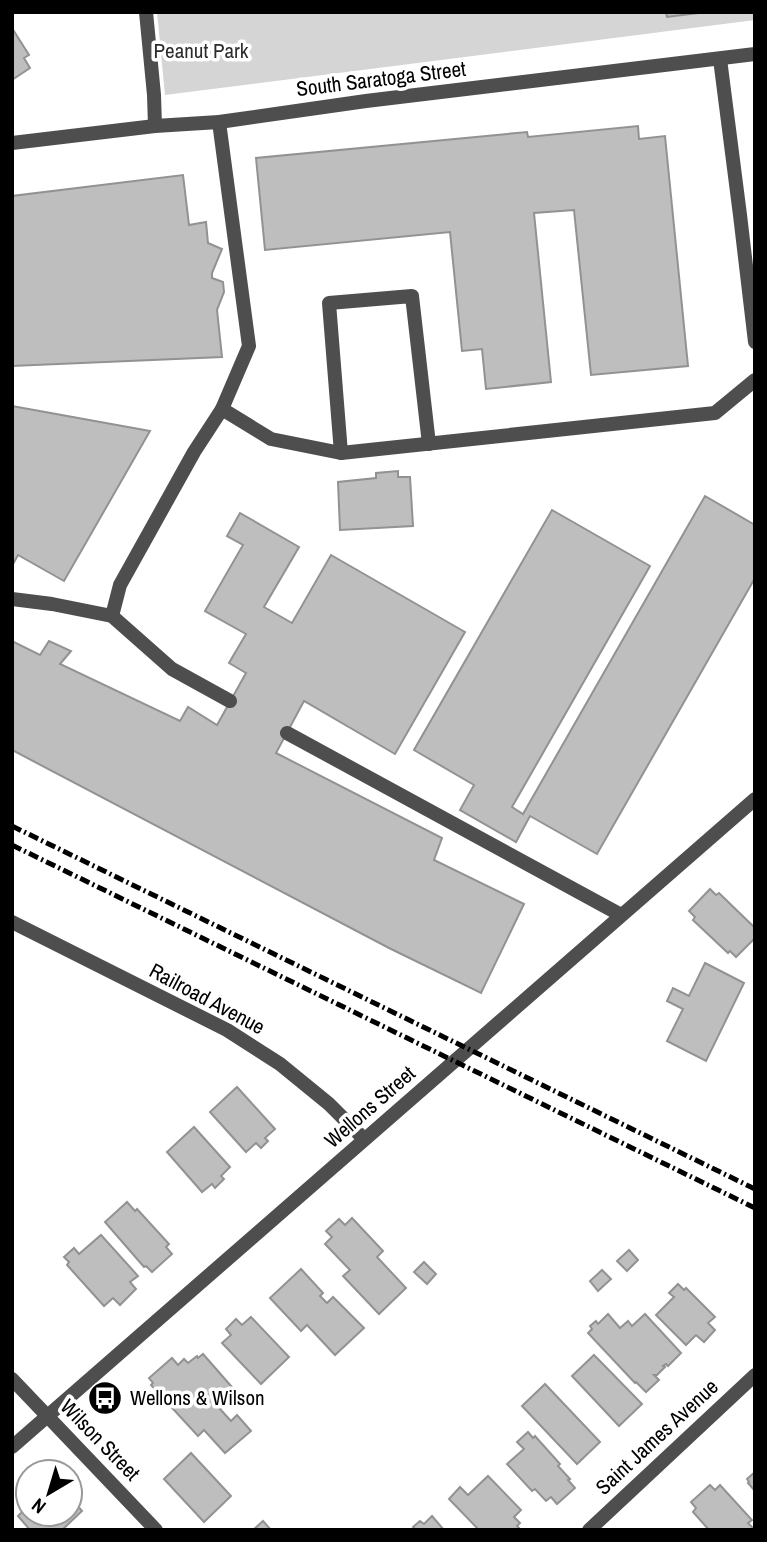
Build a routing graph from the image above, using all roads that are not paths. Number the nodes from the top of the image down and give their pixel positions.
1 (146, 12) edge
2 (755, 54) edge
3 (720, 59) junction
4 (219, 122) junction
5 (155, 125) junction
6 (12, 143) edge
7 (755, 341) edge
8 (755, 380) edge
9 (222, 409) junction
10 (429, 444) junction
11 (341, 453) junction
12 (12, 599) edge
13 (112, 616) junction
14 (230, 701) dead end
15 (287, 733) dead end
16 (755, 799) edge
17 (621, 915) junction
18 (12, 922) edge
19 (364, 1139) junction
20 (755, 1376) edge
21 (12, 1379) edge
22 (47, 1415) junction
23 (12, 1447) edge
24 (156, 1530) edge
25 (589, 1530) edge

1 - 5 street
2 - 3 street, South Saratoga Street
3 - 4 street, South Saratoga Street
3 - 7 street
4 - 5 street, South Saratoga Street
4 - 9 street
5 - 6 street, South Saratoga Street
8 - 10 street
9 - 11 street
9 - 13 street
10 - 11 street
10 - 11 street
12 - 13 street
13 - 14 street
15 - 17 street
16 - 17 street, Wellons Street
17 - 19 street, Wellons Street
18 - 19 street, Railroad Avenue
19 - 22 street, Wellons Street
20 - 25 street, Saint James Avenue
21 - 22 street, Wilson Street
22 - 23 street, Wellons Street
22 - 24 street, Wilson Street

